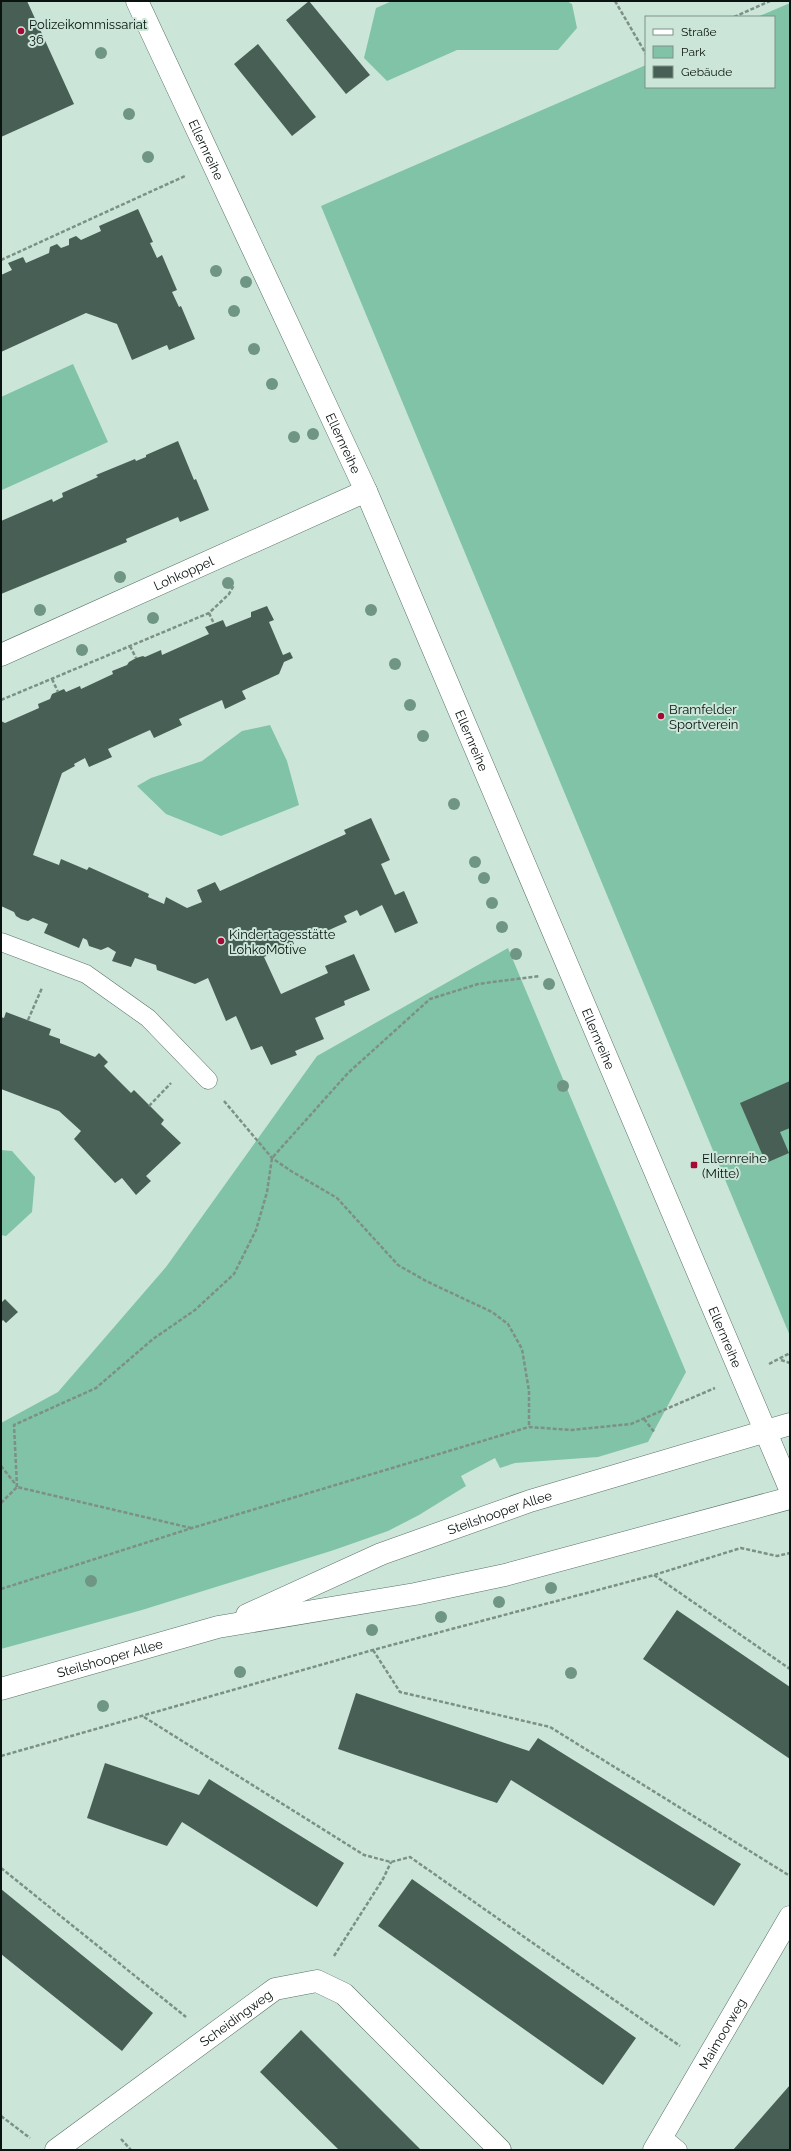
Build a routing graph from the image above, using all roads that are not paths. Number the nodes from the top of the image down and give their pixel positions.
1 (137, 1) edge
2 (366, 491) junction
3 (1, 655) edge
4 (1, 942) edge
5 (208, 1080) road end
6 (790, 1424) edge
7 (766, 1431) junction
8 (790, 1489) edge
9 (790, 1498) edge
10 (218, 1627) junction
11 (1, 1689) edge
12 (790, 1917) edge
13 (665, 2146) edge
14 (56, 2150) edge
15 (500, 2150) edge

1 - 2 street, Ellernreihe
2 - 3 street, Lohkoppel
2 - 7 street, Ellernreihe
4 - 5 lane
6 - 7 street, Steilshooper Allee
7 - 8 street, Ellernreihe
7 - 10 street, Steilshooper Allee
9 - 10 street, Steilshooper Allee
10 - 11 street, Steilshooper Allee
12 - 13 street, Maimoorweg
14 - 15 street, Scheidingweg

